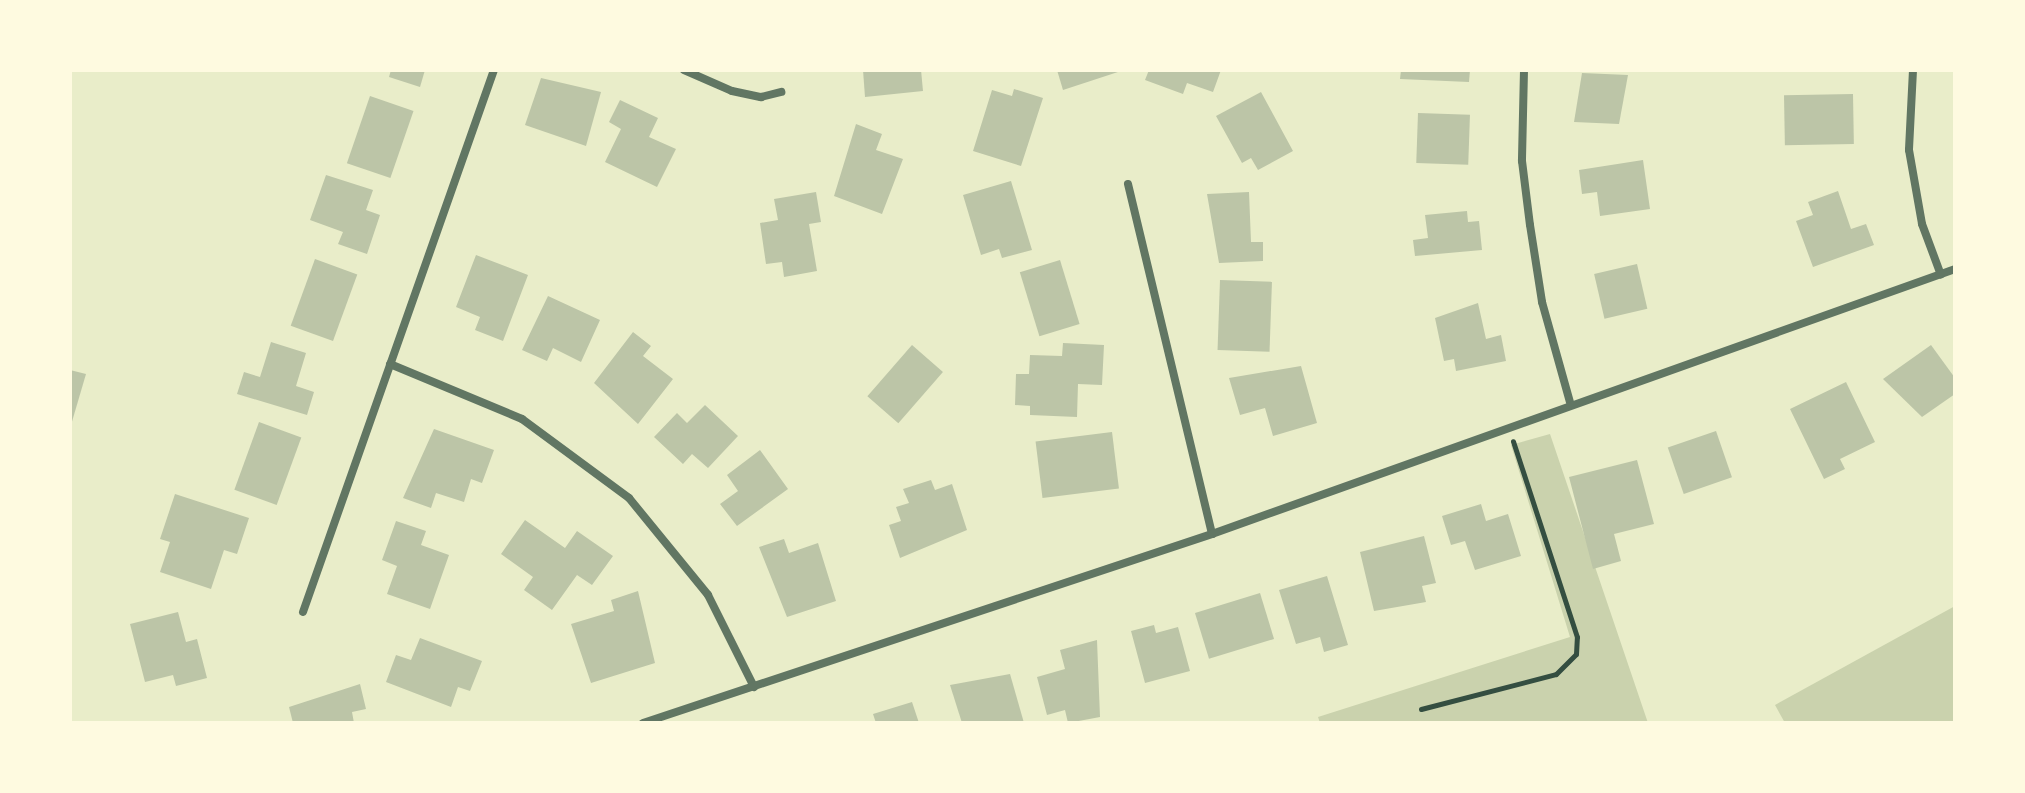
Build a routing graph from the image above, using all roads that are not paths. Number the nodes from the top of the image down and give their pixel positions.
1 (494, 70) edge
2 (684, 70) edge
3 (1524, 70) edge
4 (1913, 70) edge
5 (781, 92) dead end
6 (1128, 184) dead end
7 (1955, 269) edge
8 (1941, 275) junction
9 (390, 364) junction
10 (1570, 402) junction
11 (1212, 534) junction
12 (303, 612) dead end
13 (754, 687) junction
14 (643, 723) edge

1 - 9 street
2 - 5 street
3 - 10 street
4 - 8 street
6 - 11 street
7 - 8 street
8 - 10 street
9 - 12 street
9 - 13 street
10 - 11 street
11 - 13 street
13 - 14 street

